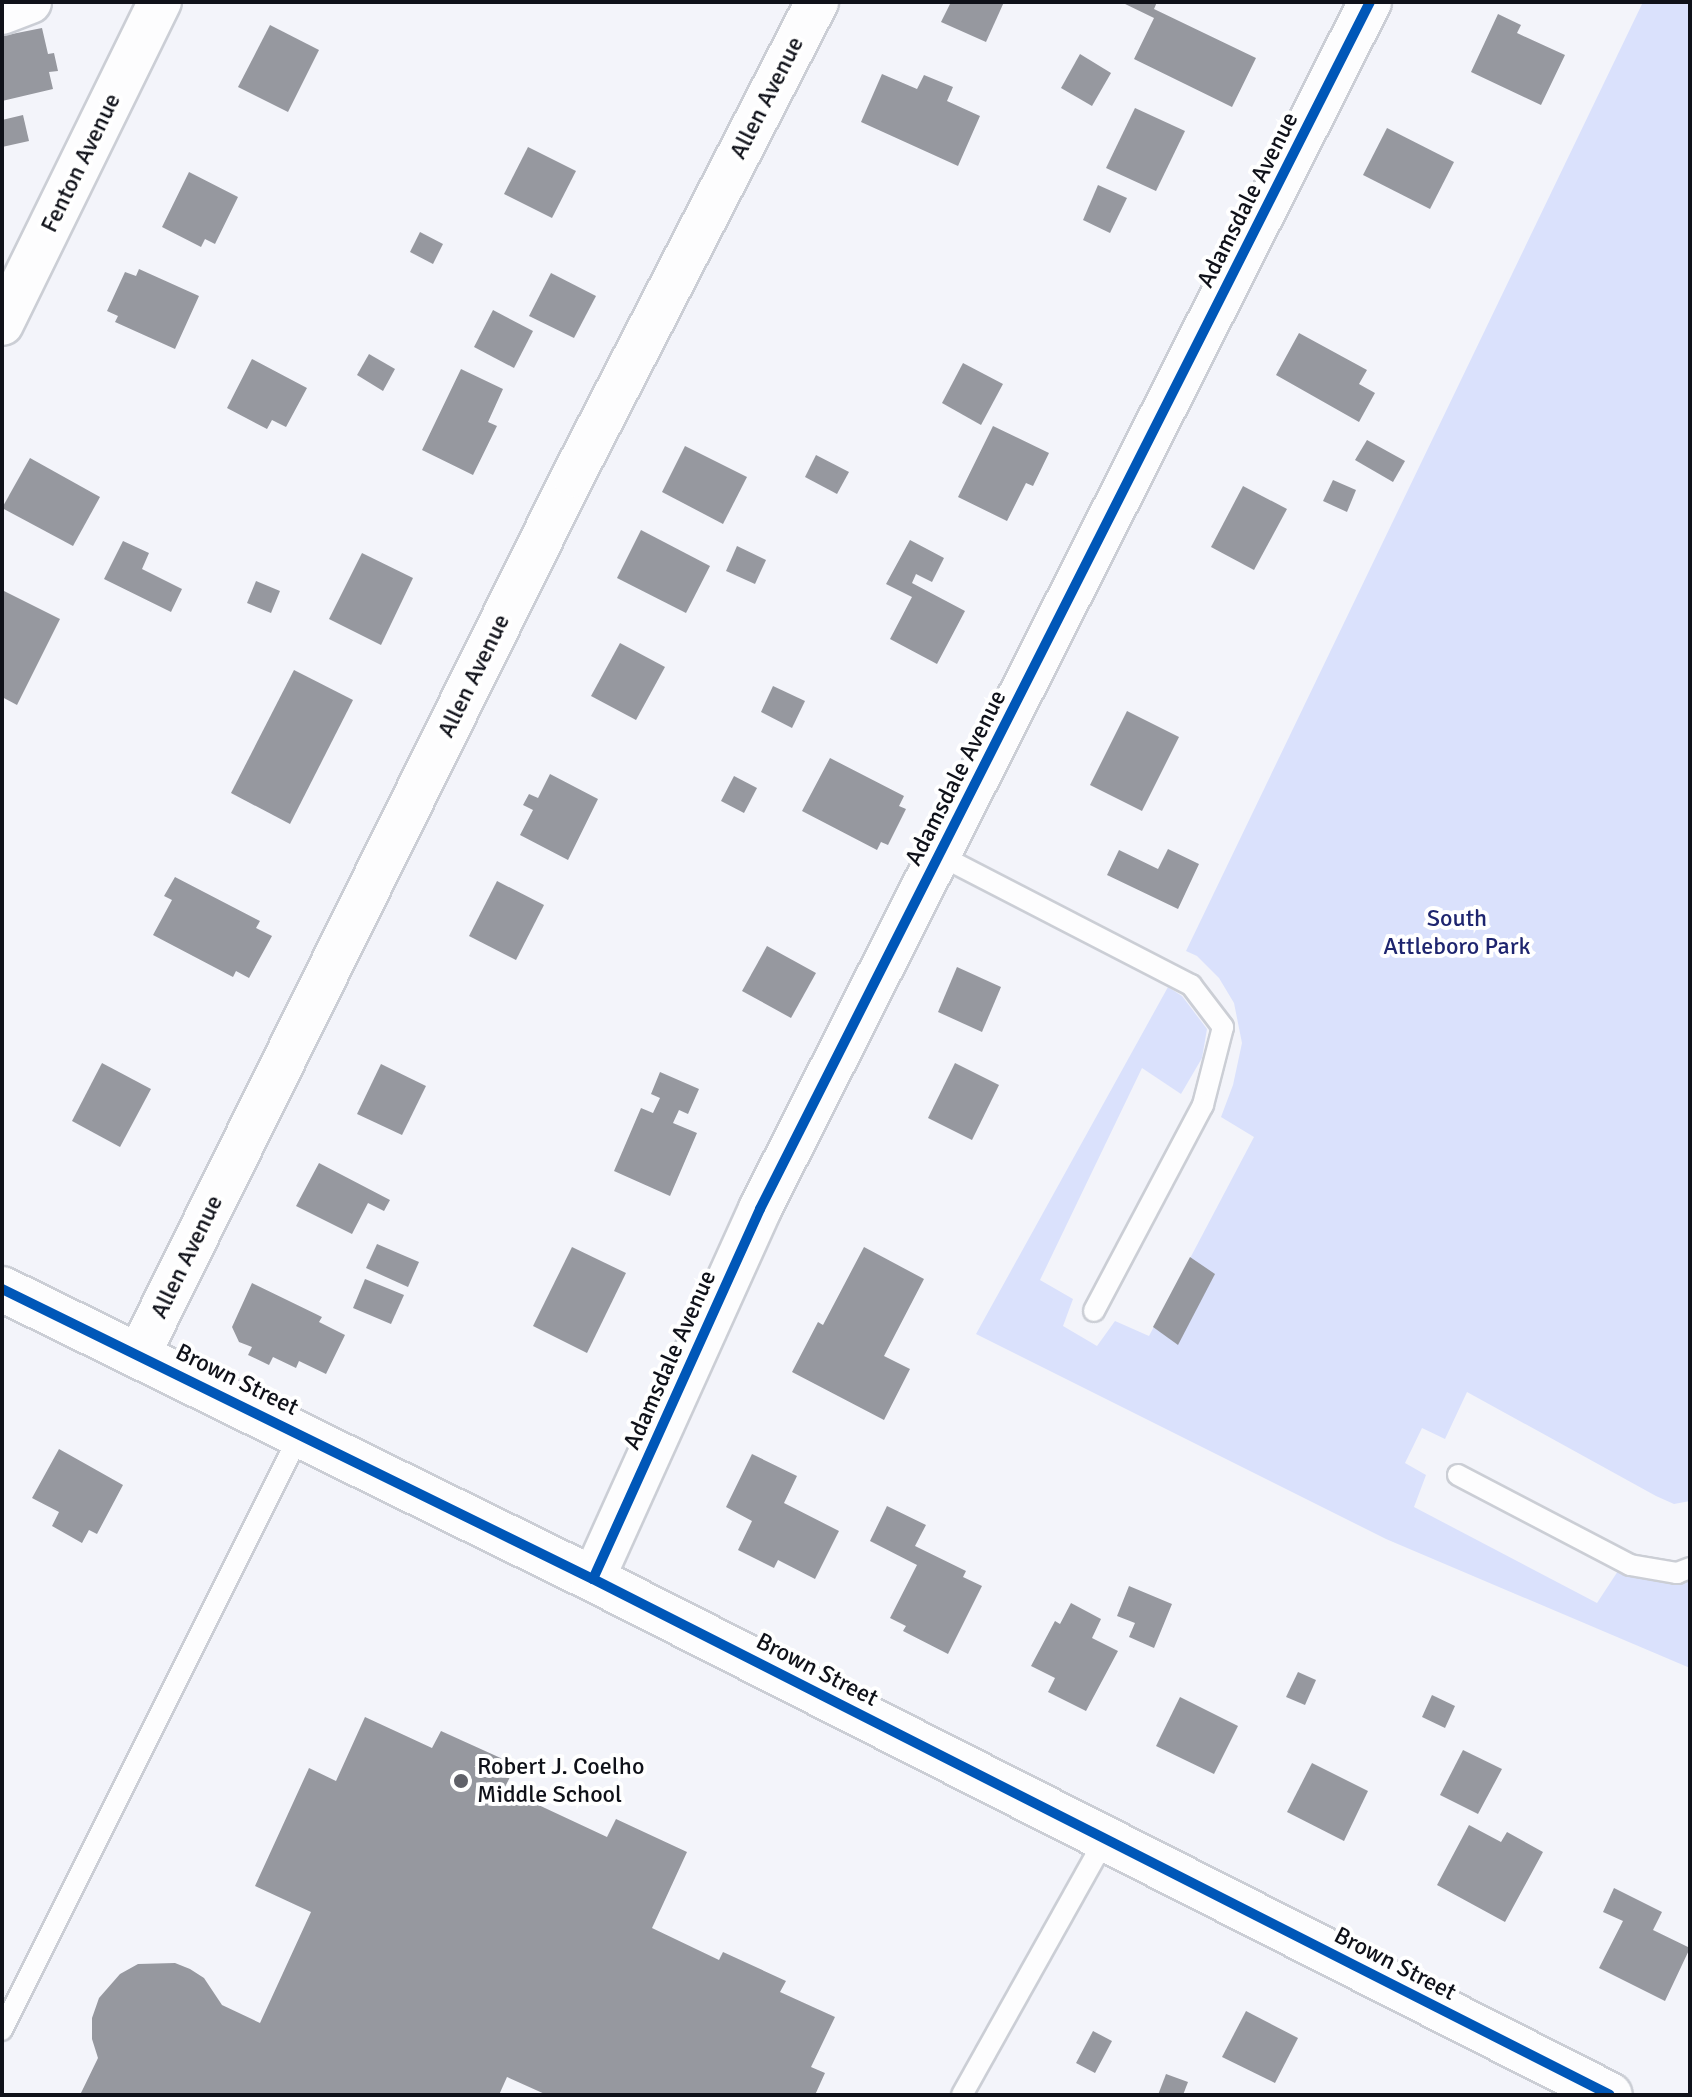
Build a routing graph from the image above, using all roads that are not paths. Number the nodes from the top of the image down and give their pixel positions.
1 (30, 2) edge
2 (160, 2) edge
3 (817, 2) edge
4 (1370, 2) edge
5 (2, 13) edge
6 (2, 324) edge
7 (939, 855) junction
8 (2, 1289) edge
9 (1094, 1311) dead end
10 (139, 1354) junction
11 (300, 1434) junction
12 (1458, 1475) dead end
13 (1690, 1568) edge
14 (593, 1579) junction
15 (1105, 1839) junction
16 (2, 2030) edge
17 (1597, 2092) edge
18 (962, 2095) edge

1 - 5 street
2 - 6 street, Fenton Avenue
3 - 10 street, Allen Avenue
4 - 7 street, Adamsdale Avenue
7 - 9 lane
7 - 14 street, Adamsdale Avenue
8 - 10 street, Brown Street
10 - 11 street, Brown Street
11 - 14 street, Brown Street
11 - 16 lane
12 - 13 lane
14 - 15 street, Brown Street
15 - 17 street, Brown Street
15 - 18 lane

